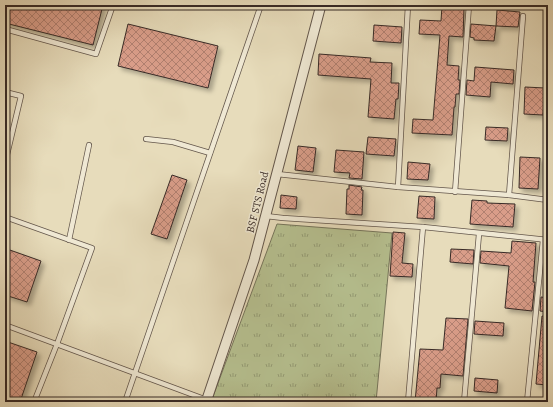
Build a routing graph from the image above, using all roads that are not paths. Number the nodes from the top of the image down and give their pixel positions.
1 (112, 5) edge
2 (261, 5) edge
3 (321, 5) edge
4 (408, 5) edge
5 (469, 5) edge
6 (523, 16) dead end
7 (5, 29) edge
8 (5, 92) edge
9 (146, 139) dead end
10 (88, 145) dead end
11 (210, 153) junction
12 (5, 163) edge
13 (277, 174) junction
14 (398, 187) junction
15 (455, 192) junction
16 (509, 195) junction
17 (548, 200) edge
18 (266, 216) junction
19 (5, 217) edge
20 (423, 227) junction
21 (479, 234) junction
22 (69, 240) junction
23 (545, 240) edge
24 (5, 325) edge
25 (57, 344) junction
26 (135, 373) junction
27 (207, 401) edge
28 (34, 402) edge
29 (125, 402) edge
30 (408, 402) edge
31 (464, 402) edge
32 (527, 402) edge

1 - 7 lane
2 - 11 lane
3 - 13 street, BSF STS Road
4 - 14 lane
5 - 15 lane
6 - 16 lane
8 - 12 lane
9 - 11 lane
10 - 22 lane
11 - 26 lane
13 - 14 lane
13 - 18 street, BSF STS Road
14 - 15 lane
15 - 16 lane
16 - 17 lane
18 - 20 lane
18 - 27 street, BSF STS Road
19 - 22 lane
20 - 21 lane
20 - 30 lane
21 - 23 lane
21 - 31 lane
22 - 25 lane
23 - 32 lane
24 - 25 lane
25 - 26 lane
25 - 28 lane
26 - 27 lane
26 - 29 lane

